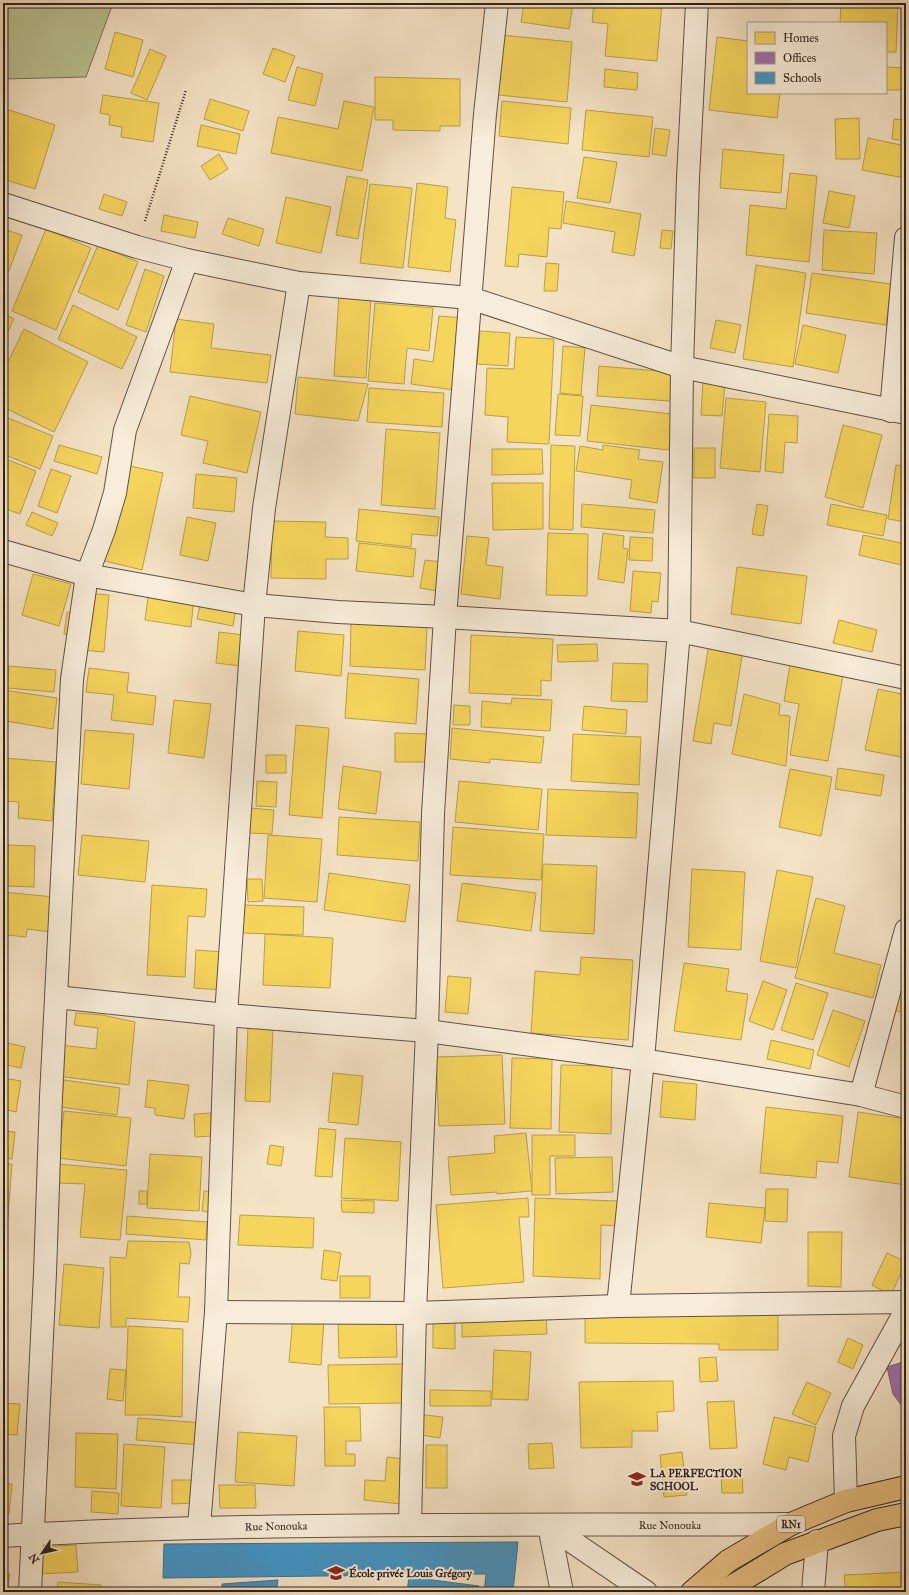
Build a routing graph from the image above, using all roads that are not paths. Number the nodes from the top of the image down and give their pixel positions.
1 (497, 3) edge
2 (697, 3) edge
3 (3, 204) edge
4 (906, 238) edge
5 (187, 260) junction
6 (299, 283) junction
7 (470, 298) junction
8 (682, 367) junction
9 (899, 412) edge
10 (3, 551) edge
11 (87, 576) junction
12 (254, 605) junction
13 (445, 617) junction
14 (679, 631) junction
15 (906, 678) edge
16 (906, 930) edge
17 (56, 997) junction
18 (226, 1015) junction
19 (427, 1031) junction
20 (643, 1060) junction
21 (861, 1095) junction
22 (906, 1107) edge
23 (906, 1302) edge
24 (618, 1306) junction
25 (906, 1310) edge
26 (216, 1312) junction
27 (415, 1313) junction
28 (906, 1487) edge
29 (846, 1501) junction
30 (906, 1514) edge
31 (410, 1524) junction
32 (791, 1524) junction
33 (549, 1526) junction
34 (199, 1527) junction
35 (34, 1534) junction
36 (3, 1536) edge
37 (817, 1541) junction
38 (30, 1592) edge
39 (562, 1592) edge
40 (646, 1592) edge
41 (692, 1592) edge
42 (723, 1592) edge
43 (813, 1592) edge

1 - 7 street
2 - 8 street
3 - 5 street
4 - 9 street
5 - 6 street
5 - 11 street
6 - 7 street
6 - 12 street
7 - 8 street
7 - 13 street
8 - 9 street
8 - 14 street
10 - 11 street
11 - 12 street
11 - 17 street
12 - 13 street
12 - 18 street
13 - 14 street
13 - 19 street
14 - 15 street
14 - 20 street
16 - 21 street
17 - 18 street
17 - 35 street
18 - 19 street
18 - 26 street
19 - 20 street
19 - 27 street
20 - 21 street
20 - 24 street
21 - 22 street
23 - 24 street
24 - 27 street
25 - 29 street
26 - 27 street
26 - 34 street
27 - 31 street
28 - 29 highway, RN1
29 - 32 highway, RN1
30 - 37 highway, RN1
31 - 33 street, Rue Nonouka
31 - 34 street, Rue Nonouka
32 - 33 street, Rue Nonouka
32 - 41 highway, RN1
33 - 39 street
33 - 40 street
34 - 35 street, Rue Nonouka
35 - 36 street, Rue Nonouka
35 - 38 street
37 - 42 highway, RN1
37 - 43 street

